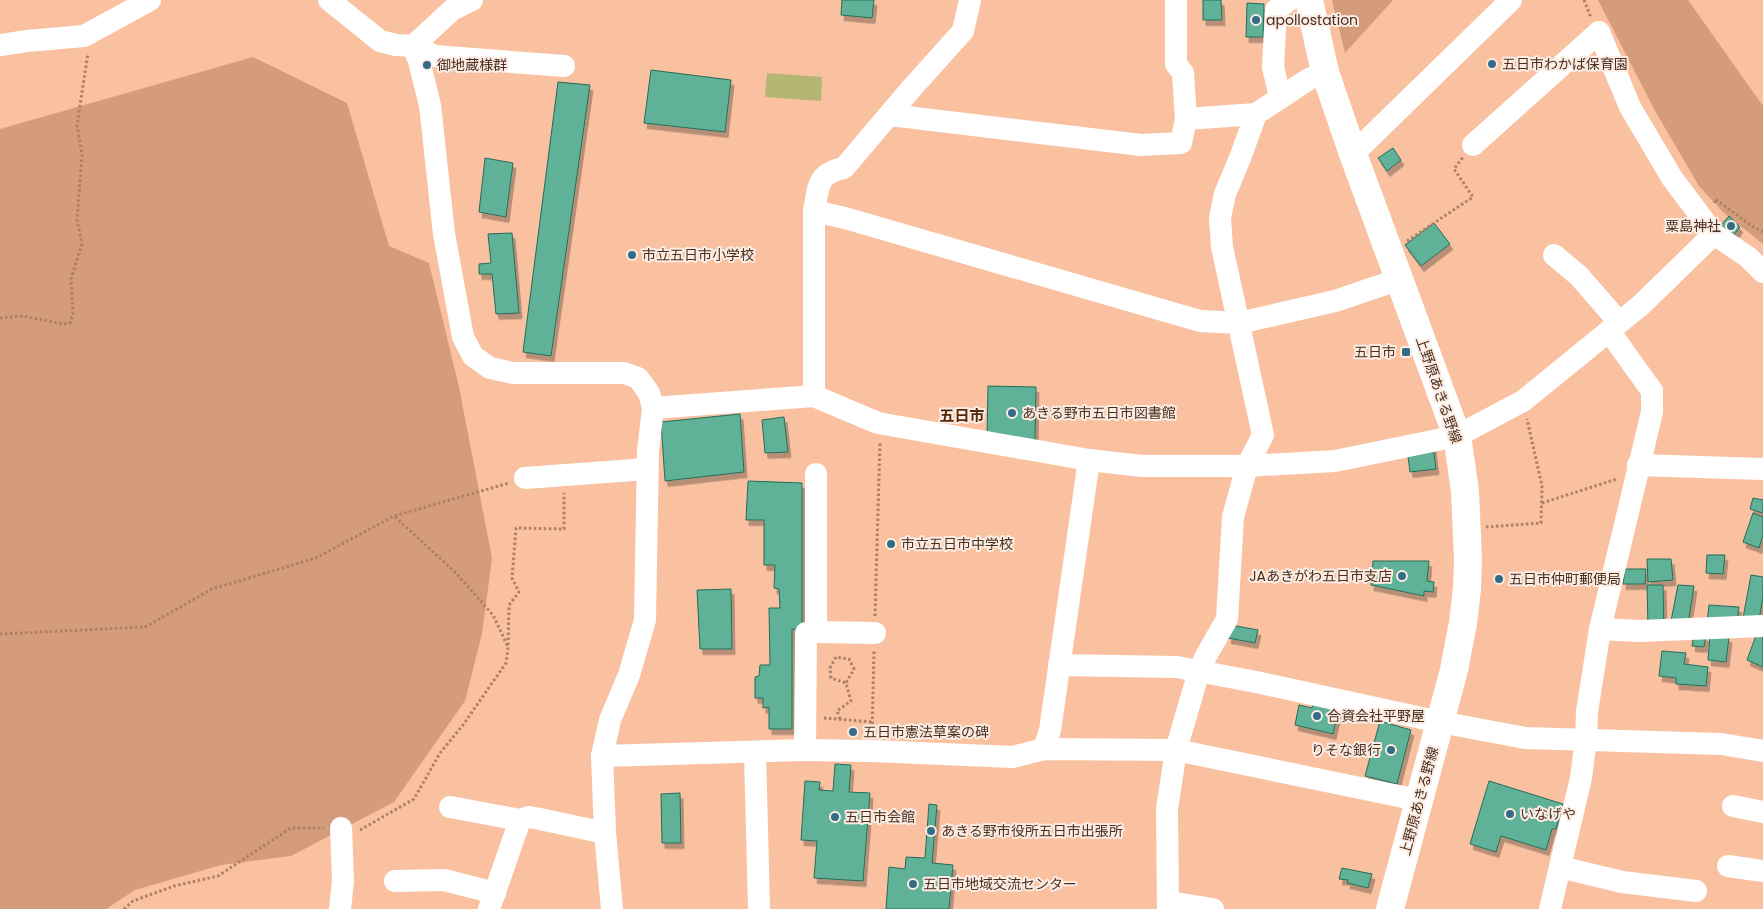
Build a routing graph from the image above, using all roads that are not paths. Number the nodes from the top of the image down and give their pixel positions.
1 (150, 0) edge
2 (329, 0) edge
3 (472, 0) edge
4 (970, 0) edge
5 (1176, 0) edge
6 (1511, 0) edge
7 (1308, 1) edge
8 (0, 45) edge
9 (413, 46) junction
10 (564, 66) dead end
11 (1325, 72) junction
12 (1280, 97) junction
13 (1256, 114) junction
14 (890, 115) junction
15 (1186, 119) junction
16 (1473, 145) road end
17 (1353, 154) junction
18 (814, 211) junction
19 (1714, 234) junction
20 (1554, 255) dead end
21 (1763, 272) edge
22 (1400, 279) junction
23 (1239, 323) junction
24 (1614, 326) junction
25 (814, 396) junction
26 (653, 408) junction
27 (1457, 436) junction
28 (1089, 460) junction
29 (1247, 466) junction
30 (647, 469) junction
31 (1637, 469) junction
32 (1763, 469) edge
33 (816, 474) dead end
34 (525, 478) road end
35 (1763, 626) edge
36 (1600, 629) junction
37 (816, 632) junction
38 (875, 633) road end
39 (1059, 664) junction
40 (1199, 671) junction
41 (1440, 722) junction
42 (1586, 739) junction
43 (1044, 749) junction
44 (805, 750) junction
45 (1176, 750) junction
46 (1763, 751) edge
47 (755, 752) junction
48 (602, 756) junction
49 (1418, 800) junction
50 (1732, 806) dead end
51 (450, 807) dead end
52 (1763, 812) edge
53 (520, 820) junction
54 (341, 828) road end
55 (605, 833) junction
56 (1728, 866) dead end
57 (1560, 867) junction
58 (1763, 871) edge
59 (395, 881) dead end
60 (1696, 892) dead end
61 (492, 901) edge
62 (1168, 906) edge
63 (340, 909) edge
64 (612, 909) edge
65 (759, 909) edge
66 (1213, 909) edge
67 (1390, 909) edge
68 (1550, 909) edge

1 - 8 street
2 - 9 street
3 - 9 street
4 - 14 street
5 - 15 street
6 - 17 street
7 - 11 main road, 上野原あきる野線
7 - 12 street
9 - 10 street
9 - 26 street
11 - 12 street
11 - 17 main road, 上野原あきる野線
12 - 13 street
13 - 15 street
13 - 23 street
14 - 15 street
14 - 18 street
16 - 19 street
17 - 22 main road, 上野原あきる野線
18 - 23 street
18 - 25 street
19 - 21 street
19 - 24 street
20 - 24 street
22 - 23 street
22 - 27 main road, 上野原あきる野線
23 - 29 street
24 - 27 street
24 - 31 street
25 - 26 street
25 - 28 street
26 - 30 street
27 - 29 street
27 - 41 main road, 上野原あきる野線
28 - 29 street
28 - 39 street
29 - 40 street
30 - 34 street
30 - 48 street
31 - 32 street
31 - 36 street
33 - 37 street
35 - 36 street
36 - 42 street
37 - 38 street
37 - 44 street
39 - 40 street
39 - 43 street
40 - 41 street
40 - 45 street
41 - 42 street
41 - 49 main road, 上野原あきる野線
42 - 46 street
42 - 57 street
43 - 44 street
43 - 45 street
44 - 47 street
45 - 49 street
45 - 62 street
47 - 48 street
47 - 65 street
48 - 55 street
49 - 67 main road, 上野原あきる野線
50 - 52 street
51 - 53 street
53 - 55 street
53 - 61 street
54 - 63 street
55 - 64 street
56 - 58 street
57 - 60 street
57 - 68 street
59 - 61 street
62 - 66 street

